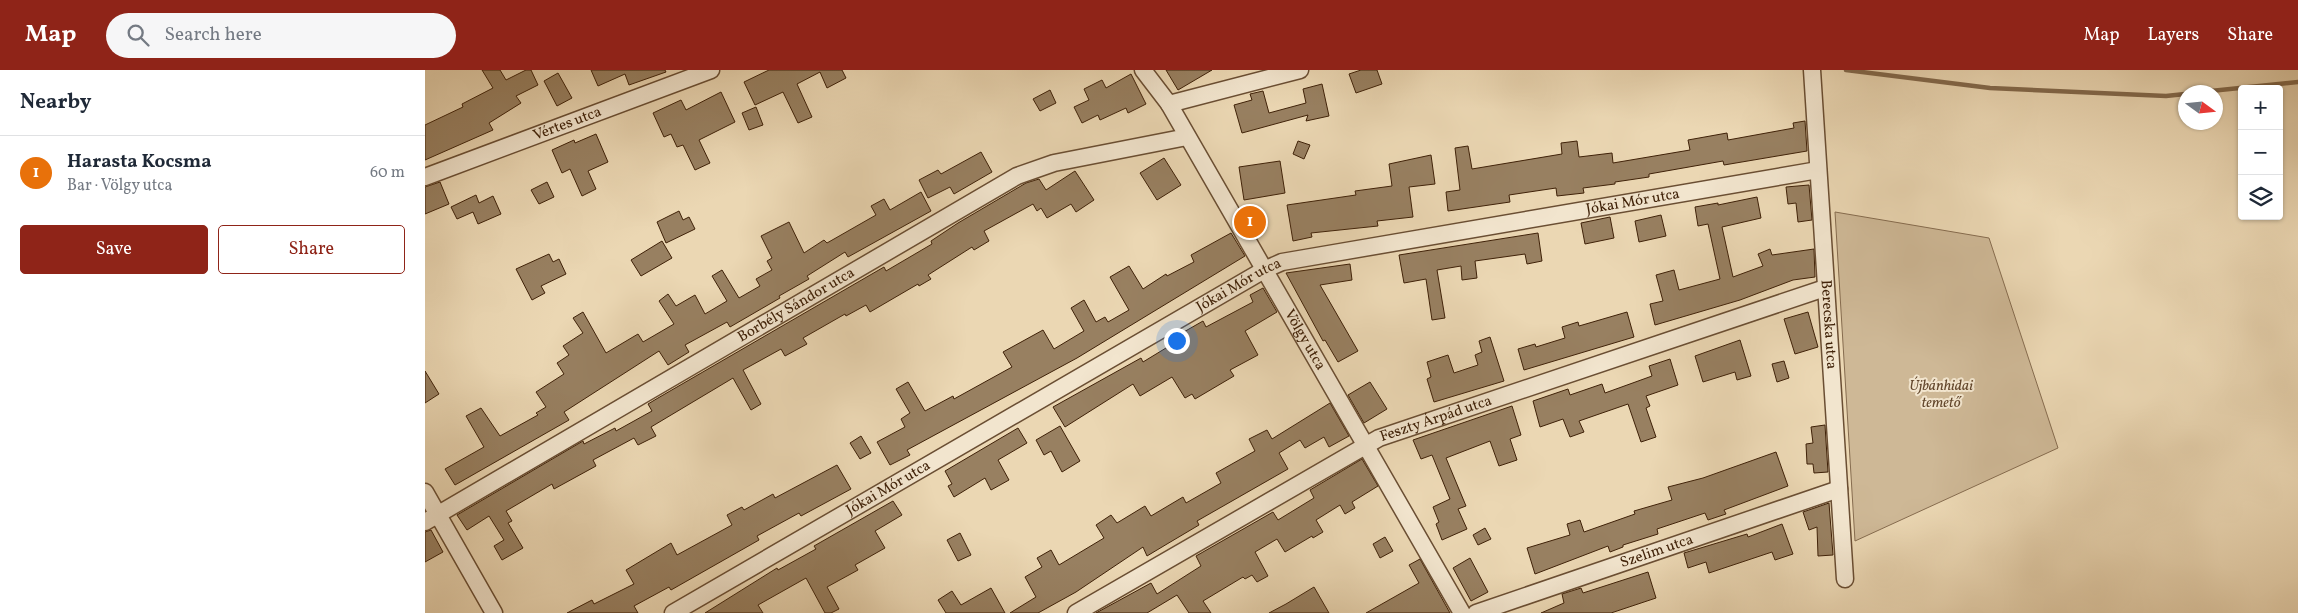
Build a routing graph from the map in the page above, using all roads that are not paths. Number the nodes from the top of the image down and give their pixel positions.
1 (711, 70) edge
2 (1143, 70) edge
3 (1300, 70) edge
4 (1813, 70) edge
5 (1169, 104) junction
6 (1187, 138) junction
7 (1818, 170) junction
8 (425, 177) edge
9 (1264, 270) junction
10 (1825, 288) junction
11 (1366, 444) junction
12 (1839, 489) junction
13 (425, 492) edge
14 (431, 518) edge
15 (1845, 579) dead end
16 (495, 613) edge
17 (673, 613) edge
18 (1076, 613) edge
19 (1462, 613) edge
20 (1476, 613) edge

1 - 8 street, Vértes utca
2 - 5 street, Völgy utca
3 - 5 street
4 - 7 street, Berecska utca
5 - 6 street, Völgy utca
6 - 9 street, Völgy utca
6 - 14 street, Borbély Sándor utca
7 - 9 street, Jókai Mór utca
7 - 10 street, Berecska utca
9 - 11 street, Völgy utca
9 - 17 street, Jókai Mór utca
10 - 11 street, Feszty Árpád utca
10 - 12 street, Berecska utca
11 - 18 street, Feszty Árpád utca
11 - 19 street, Völgy utca
12 - 15 street, Berecska utca
12 - 20 street, Szelim utca
13 - 14 street
14 - 16 street

